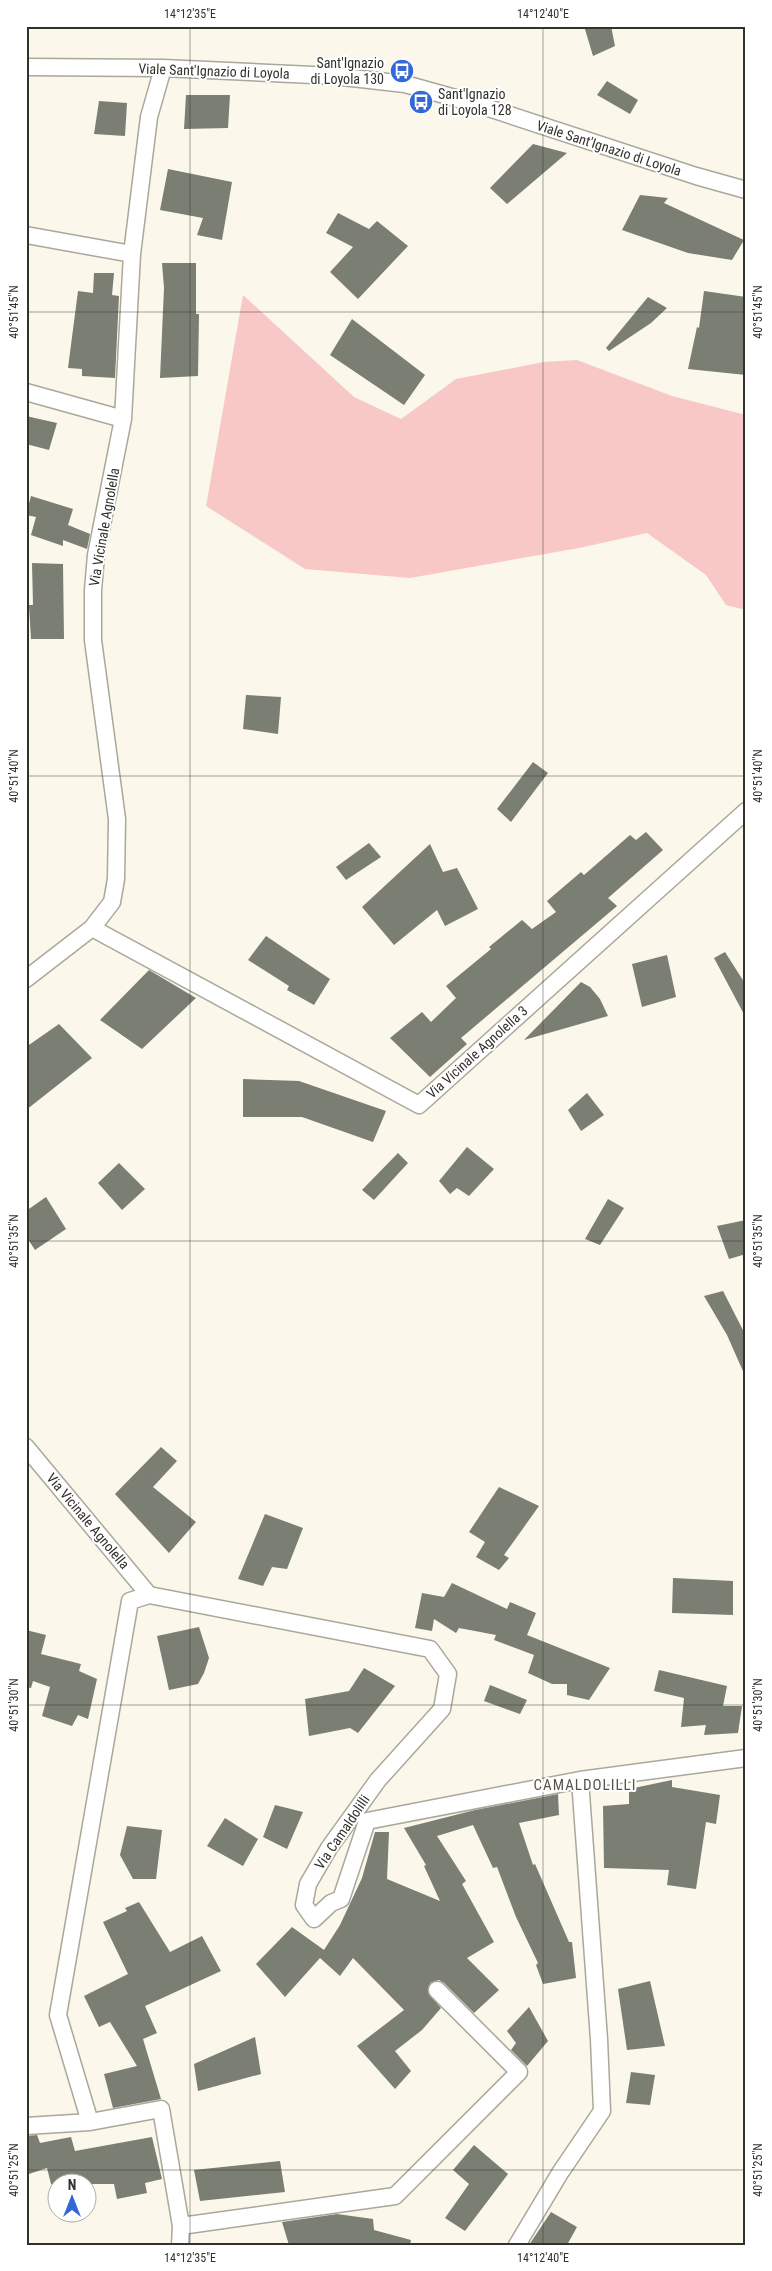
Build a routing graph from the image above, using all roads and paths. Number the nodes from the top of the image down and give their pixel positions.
1 (26, 67) edge
2 (163, 68) junction
3 (746, 190) edge
4 (26, 235) edge
5 (132, 254) junction
6 (26, 392) edge
7 (123, 419) junction
8 (746, 811) edge
9 (92, 928) junction
10 (26, 979) edge
11 (26, 1447) edge
12 (149, 1596) junction
13 (746, 1758) edge
14 (580, 1780) junction
15 (438, 1990) dead end
16 (90, 2122) junction
17 (26, 2126) edge
18 (181, 2226) junction
19 (180, 2245) edge
20 (517, 2245) edge

1 - 2 street, Viale Sant'Ignazio di Loyola
2 - 3 street, Viale Sant'Ignazio di Loyola
2 - 5 street, Via Vicinale Agnolella
4 - 5 street
5 - 7 street, Via Vicinale Agnolella
6 - 7 street
7 - 9 street, Via Vicinale Agnolella
8 - 9 street, Via Vicinale Agnolella 3
9 - 10 street, Via Vicinale Agnolella
11 - 12 street, Via Vicinale Agnolella
12 - 14 street, Via Camaldolilli
12 - 16 street
13 - 14 street, Via Camaldolilli
14 - 20 street
15 - 18 street
16 - 17 street
16 - 18 street
18 - 19 street

